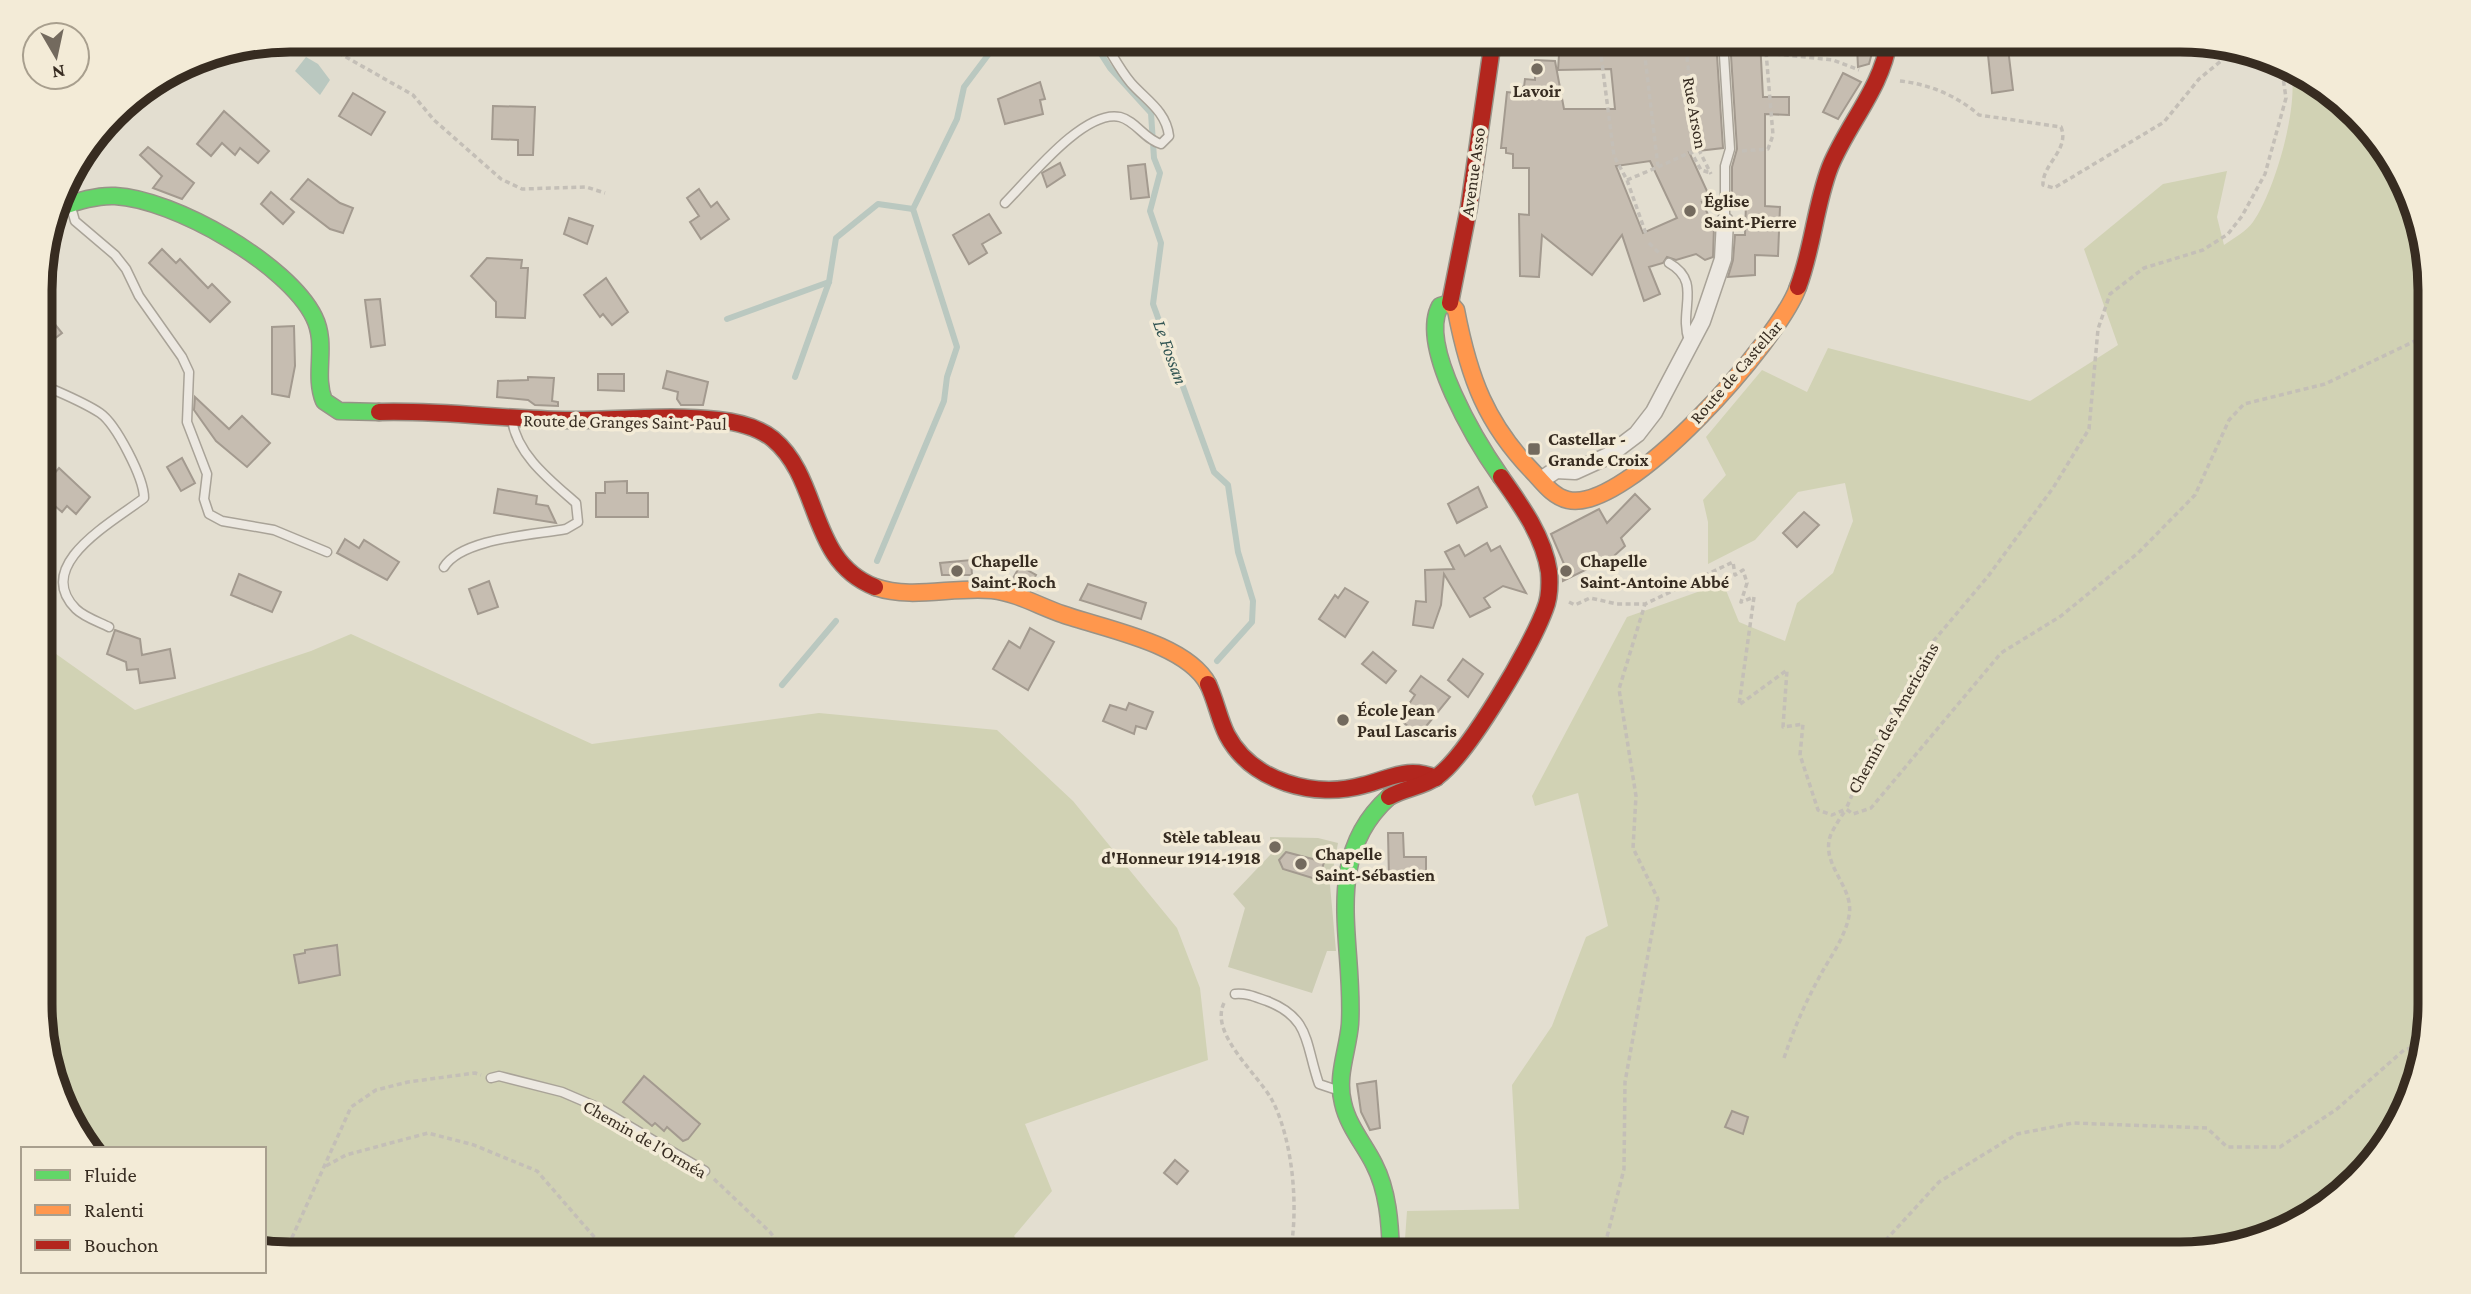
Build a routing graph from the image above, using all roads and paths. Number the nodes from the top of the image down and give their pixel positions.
1 (337, 52) edge
2 (1111, 52) edge
3 (1491, 52) edge
4 (1601, 52) edge
5 (1644, 52) edge
6 (1686, 52) edge
7 (1724, 52) edge
8 (1887, 52) edge
9 (1767, 53) joint
10 (2225, 58) edge
11 (1882, 74) junction
12 (2283, 76) edge
13 (1730, 149) junction
14 (1658, 167) junction
15 (1711, 173) junction
16 (1627, 180) junction
17 (1713, 184) dead end
18 (605, 193) dead end
19 (1005, 203) dead end
20 (69, 205) edge
21 (67, 210) edge
22 (1725, 221) joint
23 (1646, 234) dead end
24 (1669, 263) dead end
25 (1450, 303) junction
26 (2418, 339) edge
27 (1690, 342) junction
28 (53, 390) edge
29 (512, 420) junction
30 (1541, 480) junction
31 (327, 552) dead end
32 (444, 567) dead end
33 (1550, 595) junction
34 (1645, 604) junction
35 (109, 627) dead end
36 (1436, 778) junction
37 (1846, 809) junction
38 (1235, 993) joint
39 (2414, 1047) edge
40 (1784, 1058) dead end
41 (491, 1078) joint
42 (1340, 1091) junction
43 (326, 1166) junction
44 (705, 1171) joint
45 (1290, 1241) edge
46 (1391, 1241) edge
47 (1606, 1241) edge
48 (1888, 1241) edge
49 (290, 1242) edge
50 (598, 1242) edge
51 (778, 1242) edge

1 - 18 path
2 - 19 lane
3 - 25 street, Avenue Asso
4 - 16 path
5 - 14 path
6 - 15 path, Rue Arson
7 - 13 lane
8 - 11 street, Route de Castellar
9 - 11 path
9 - 13 path
10 - 11 path
11 - 30 street, Route de Castellar
12 - 37 path, Chemin des Americains
13 - 22 lane
14 - 15 path
14 - 16 path
15 - 17 path, Rue Arson
16 - 23 path
20 - 29 street, Route de Granges Saint-Paul
21 - 31 lane
22 - 27 street
24 - 27 lane
25 - 30 street, Route de Castellar
25 - 33 street
26 - 37 path, Chemin des Americains
27 - 30 street
28 - 35 lane
29 - 32 lane
29 - 36 street, Route de Granges Saint-Paul
33 - 34 path
33 - 36 street
34 - 37 path
34 - 47 path
36 - 42 street
37 - 40 path
38 - 42 lane
38 - 45 path
39 - 48 path
41 - 43 path
41 - 44 lane, Chemin de l'Orméa
42 - 46 street
43 - 49 path
43 - 50 path
44 - 51 path, Chemin de l'Orméa

